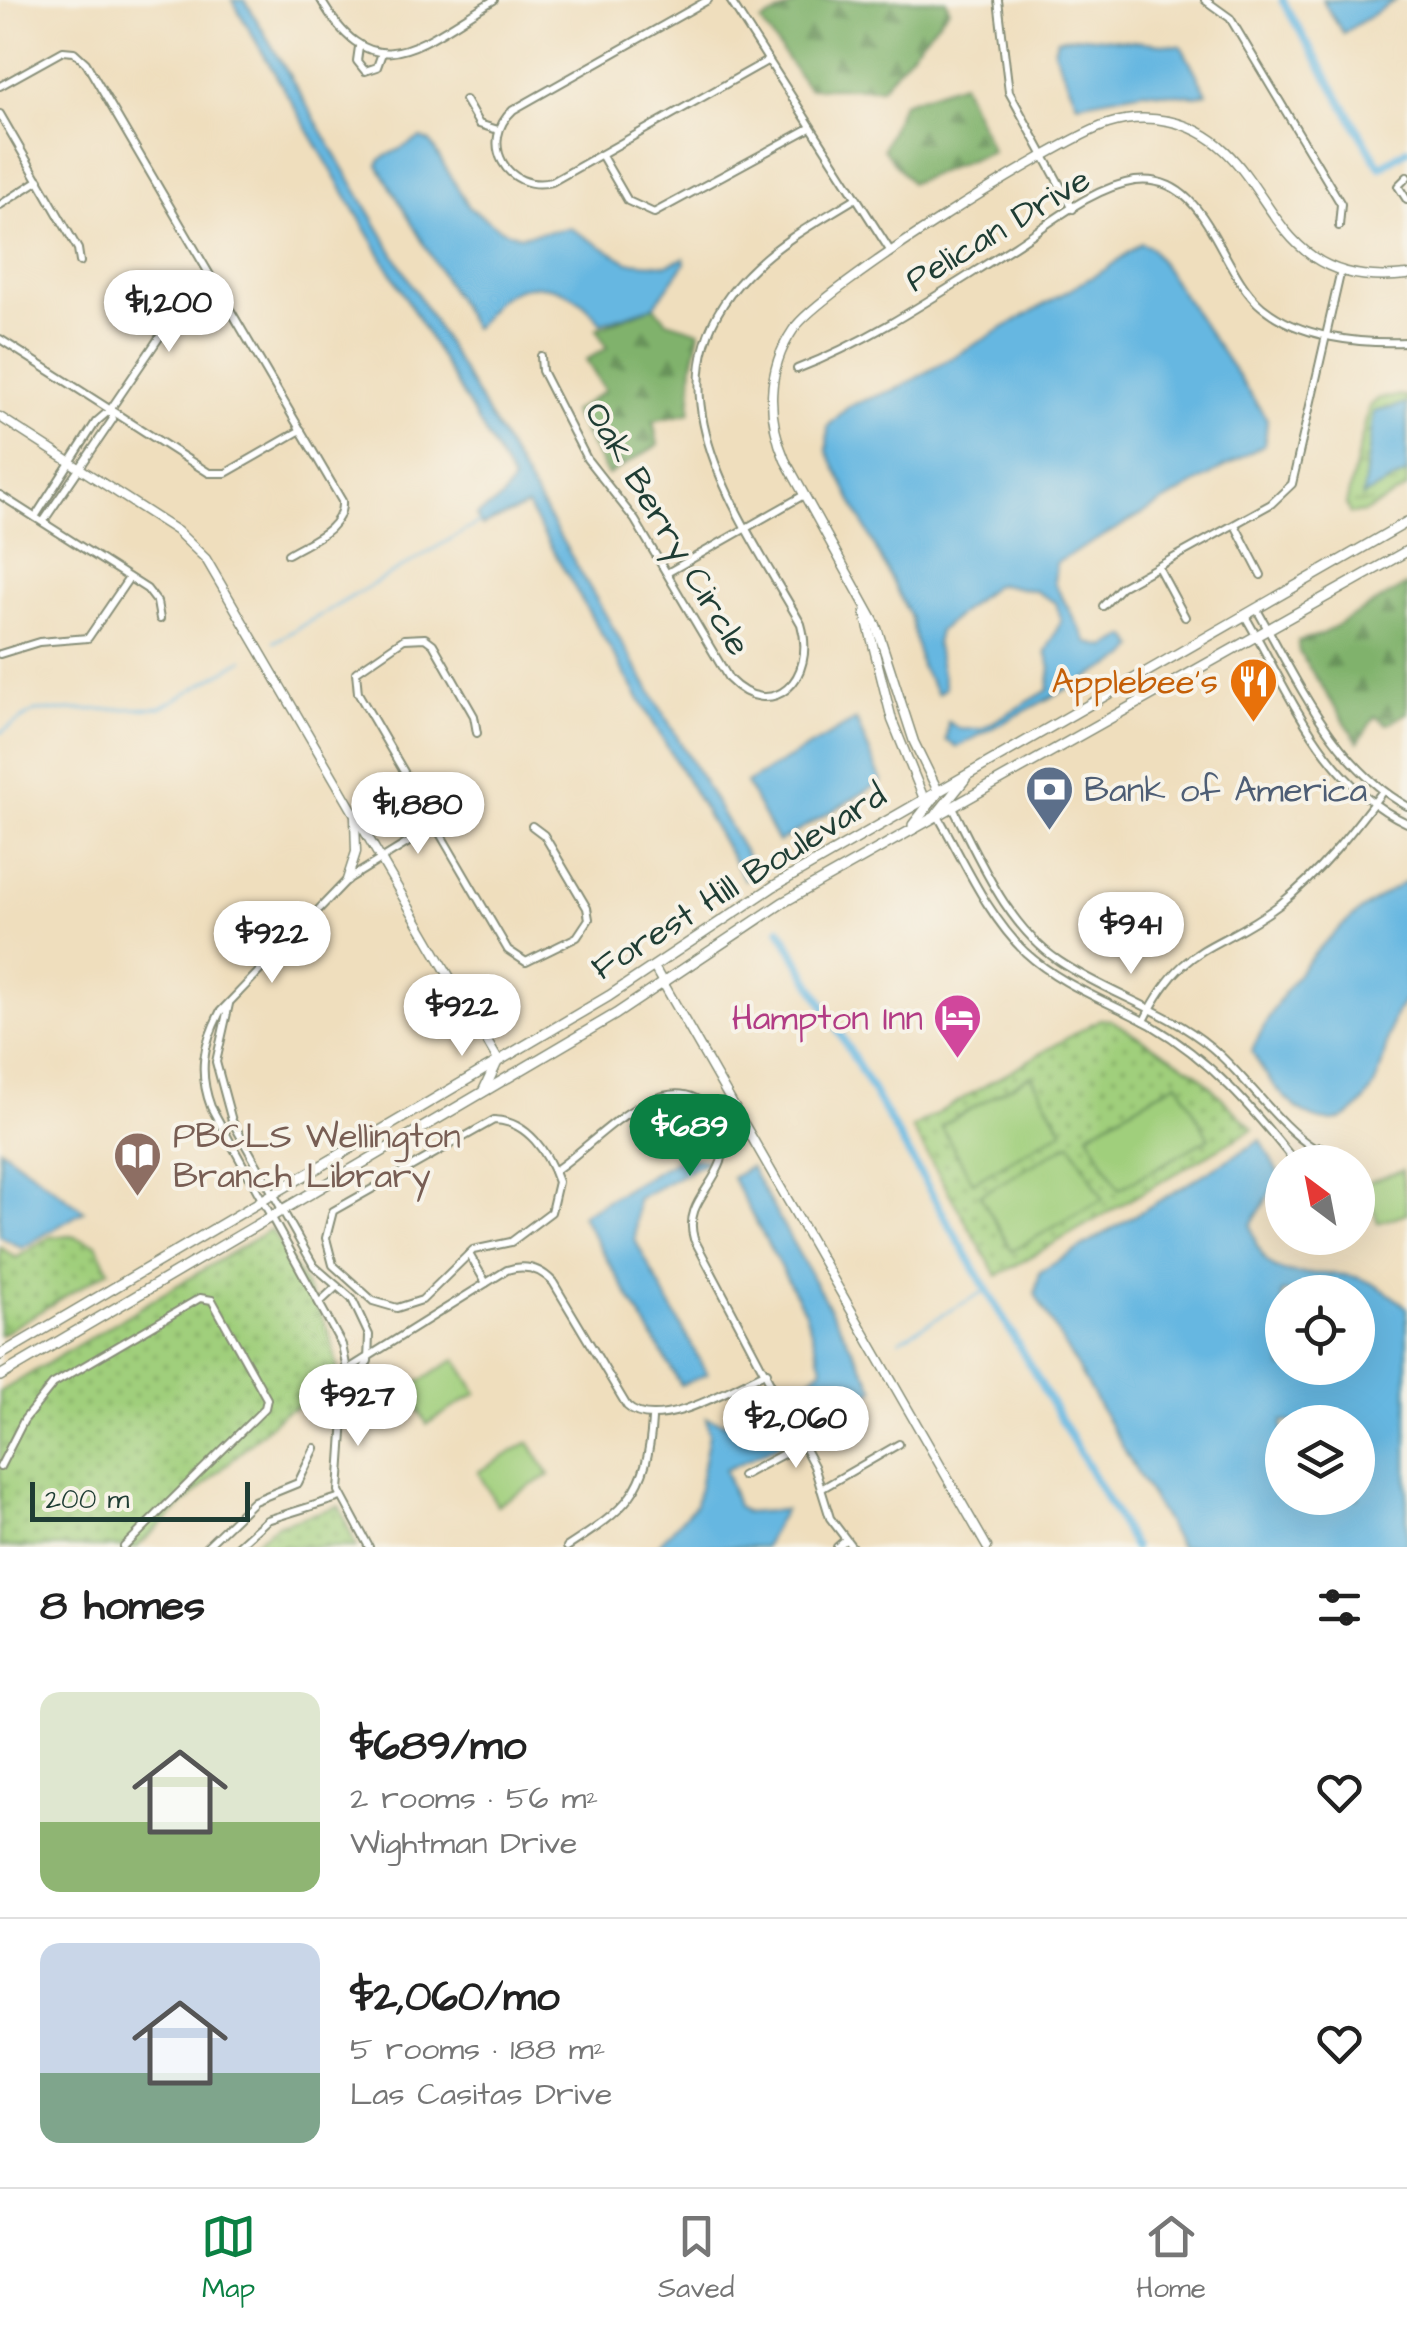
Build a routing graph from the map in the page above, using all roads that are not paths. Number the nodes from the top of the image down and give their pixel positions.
1 (320, 0) edge
2 (494, 0) edge
3 (708, 0) edge
4 (730, 0) edge
5 (998, 0) edge
6 (1205, 0) edge
7 (360, 47) junction
8 (382, 54) junction
9 (767, 61) junction
10 (0, 86) edge
11 (465, 100) dead end
12 (0, 114) edge
13 (810, 128) junction
14 (498, 130) junction
15 (602, 156) junction
16 (1044, 158) junction
17 (1407, 177) edge
18 (38, 180) junction
19 (856, 198) junction
20 (1407, 200) edge
21 (0, 204) edge
22 (1074, 209) junction
23 (1340, 226) dead end
24 (892, 253) junction
25 (80, 262) dead end
26 (1341, 270) junction
27 (1407, 274) edge
28 (220, 291) junction
29 (1326, 334) junction
30 (0, 339) edge
31 (1407, 342) edge
32 (541, 356) dead end
33 (797, 369) dead end
34 (110, 410) junction
35 (0, 417) edge
36 (301, 430) junction
37 (75, 465) junction
38 (804, 494) junction
39 (0, 495) edge
40 (35, 517) junction
41 (43, 522) junction
42 (1407, 522) edge
43 (1234, 525) junction
44 (747, 528) junction
45 (1407, 551) edge
46 (288, 554) dead end
47 (1158, 567) junction
48 (666, 573) junction
49 (1261, 574) dead end
50 (129, 578) junction
51 (862, 604) junction
52 (1104, 606) dead end
53 (1256, 608) junction
54 (1245, 614) junction
55 (1184, 617) dead end
56 (160, 620) dead end
57 (1268, 628) junction
58 (1256, 635) junction
59 (0, 654) edge
60 (477, 733) dead end
61 (970, 773) junction
62 (938, 791) junction
63 (1382, 792) junction
64 (924, 798) junction
65 (1373, 804) junction
66 (952, 806) junction
67 (1407, 806) edge
68 (354, 812) junction
69 (937, 814) junction
70 (1407, 824) edge
71 (435, 826) junction
72 (532, 826) dead end
73 (899, 836) junction
74 (382, 857) junction
75 (347, 880) junction
76 (654, 967) junction
77 (1086, 976) junction
78 (664, 984) junction
79 (1080, 990) junction
80 (229, 1004) junction
81 (1151, 1007) junction
82 (1144, 1022) junction
83 (498, 1060) junction
84 (483, 1092) junction
85 (1284, 1145) edge
86 (1309, 1145) edge
87 (554, 1171) junction
88 (273, 1205) junction
89 (469, 1254) junction
90 (322, 1276) junction
91 (486, 1282) junction
92 (309, 1286) junction
93 (336, 1287) junction
94 (320, 1302) junction
95 (0, 1354) edge
96 (368, 1361) junction
97 (347, 1370) junction
98 (767, 1372) junction
99 (0, 1376) edge
100 (345, 1403) junction
101 (652, 1419) junction
102 (802, 1444) junction
103 (899, 1444) dead end
104 (315, 1448) dead end
105 (0, 1467) edge
106 (742, 1476) dead end
107 (821, 1489) junction
108 (341, 1497) junction
109 (844, 1540) junction
110 (124, 1547) edge
111 (206, 1547) edge
112 (238, 1547) edge
113 (369, 1547) edge
114 (567, 1547) edge
115 (837, 1547) edge
116 (852, 1547) edge
117 (987, 1547) edge

1 - 7 street
2 - 8 street
3 - 14 street
4 - 9 street
5 - 16 street
6 - 23 street
7 - 8 street
7 - 8 street
9 - 13 street
9 - 15 street
10 - 28 street
11 - 14 street
12 - 18 street
13 - 15 street
13 - 19 street
14 - 15 street
16 - 22 street
16 - 24 street
16 - 26 street
17 - 20 street
18 - 21 street
18 - 25 street
19 - 24 street
19 - 44 street, Oak Berry Circle
22 - 29 street, Pelican Drive
22 - 33 street, Pelican Drive
24 - 38 street
26 - 27 street
26 - 29 street
28 - 34 street
28 - 36 street
29 - 31 street, Pelican Drive
29 - 43 street
30 - 34 street
32 - 48 street, Oak Berry Circle
34 - 36 street
34 - 37 street
35 - 37 street
36 - 46 street
37 - 40 street
37 - 41 street
37 - 68 street
38 - 44 street
38 - 51 street
39 - 40 street
40 - 41 street
41 - 50 street
42 - 53 main road, Forest Hill Boulevard
43 - 47 street
43 - 49 street
44 - 48 street
44 - 48 street, Oak Berry Circle
45 - 57 main road, Forest Hill Boulevard
47 - 52 street
47 - 55 street
50 - 56 street
50 - 59 street
51 - 62 street
51 - 64 street
53 - 54 main road, Forest Hill Boulevard
53 - 57 street
54 - 58 street
54 - 61 main road, Forest Hill Boulevard
57 - 58 main road, Forest Hill Boulevard
57 - 63 street
58 - 65 street
58 - 66 main road, Forest Hill Boulevard
60 - 71 street
61 - 62 main road, Forest Hill Boulevard
61 - 69 main road
62 - 64 main road, Forest Hill Boulevard
62 - 73 main road
63 - 65 street
63 - 67 street
64 - 76 main road, Forest Hill Boulevard
65 - 70 street
65 - 81 street
66 - 69 main road, Forest Hill Boulevard
66 - 77 street
68 - 74 street
68 - 75 street
69 - 73 main road, Forest Hill Boulevard
69 - 79 street
71 - 72 street
71 - 74 street
73 - 78 main road, Forest Hill Boulevard
74 - 75 street
74 - 83 street
75 - 80 street
76 - 78 street
76 - 83 main road, Forest Hill Boulevard
77 - 79 street
77 - 81 street
78 - 84 main road, Forest Hill Boulevard
78 - 117 street
79 - 82 street
80 - 88 street
80 - 88 street
81 - 82 street
81 - 86 street
82 - 85 street
83 - 84 main road
83 - 88 main road, Forest Hill Boulevard
84 - 88 main road, Forest Hill Boulevard
87 - 89 street
87 - 89 street
87 - 98 street
88 - 90 street
88 - 92 street
88 - 95 main road, Forest Hill Boulevard
88 - 99 main road, Forest Hill Boulevard
89 - 91 street
90 - 92 street
90 - 93 street
91 - 96 street
91 - 101 street
92 - 94 street
93 - 94 street
93 - 96 street
94 - 97 street
96 - 97 street
96 - 100 street
97 - 100 street
98 - 101 street
98 - 102 street
100 - 108 street
101 - 114 street
102 - 106 street
102 - 107 street
103 - 107 street
104 - 111 street
105 - 110 street
107 - 109 street
108 - 112 street
108 - 113 street
109 - 115 street
109 - 116 street

